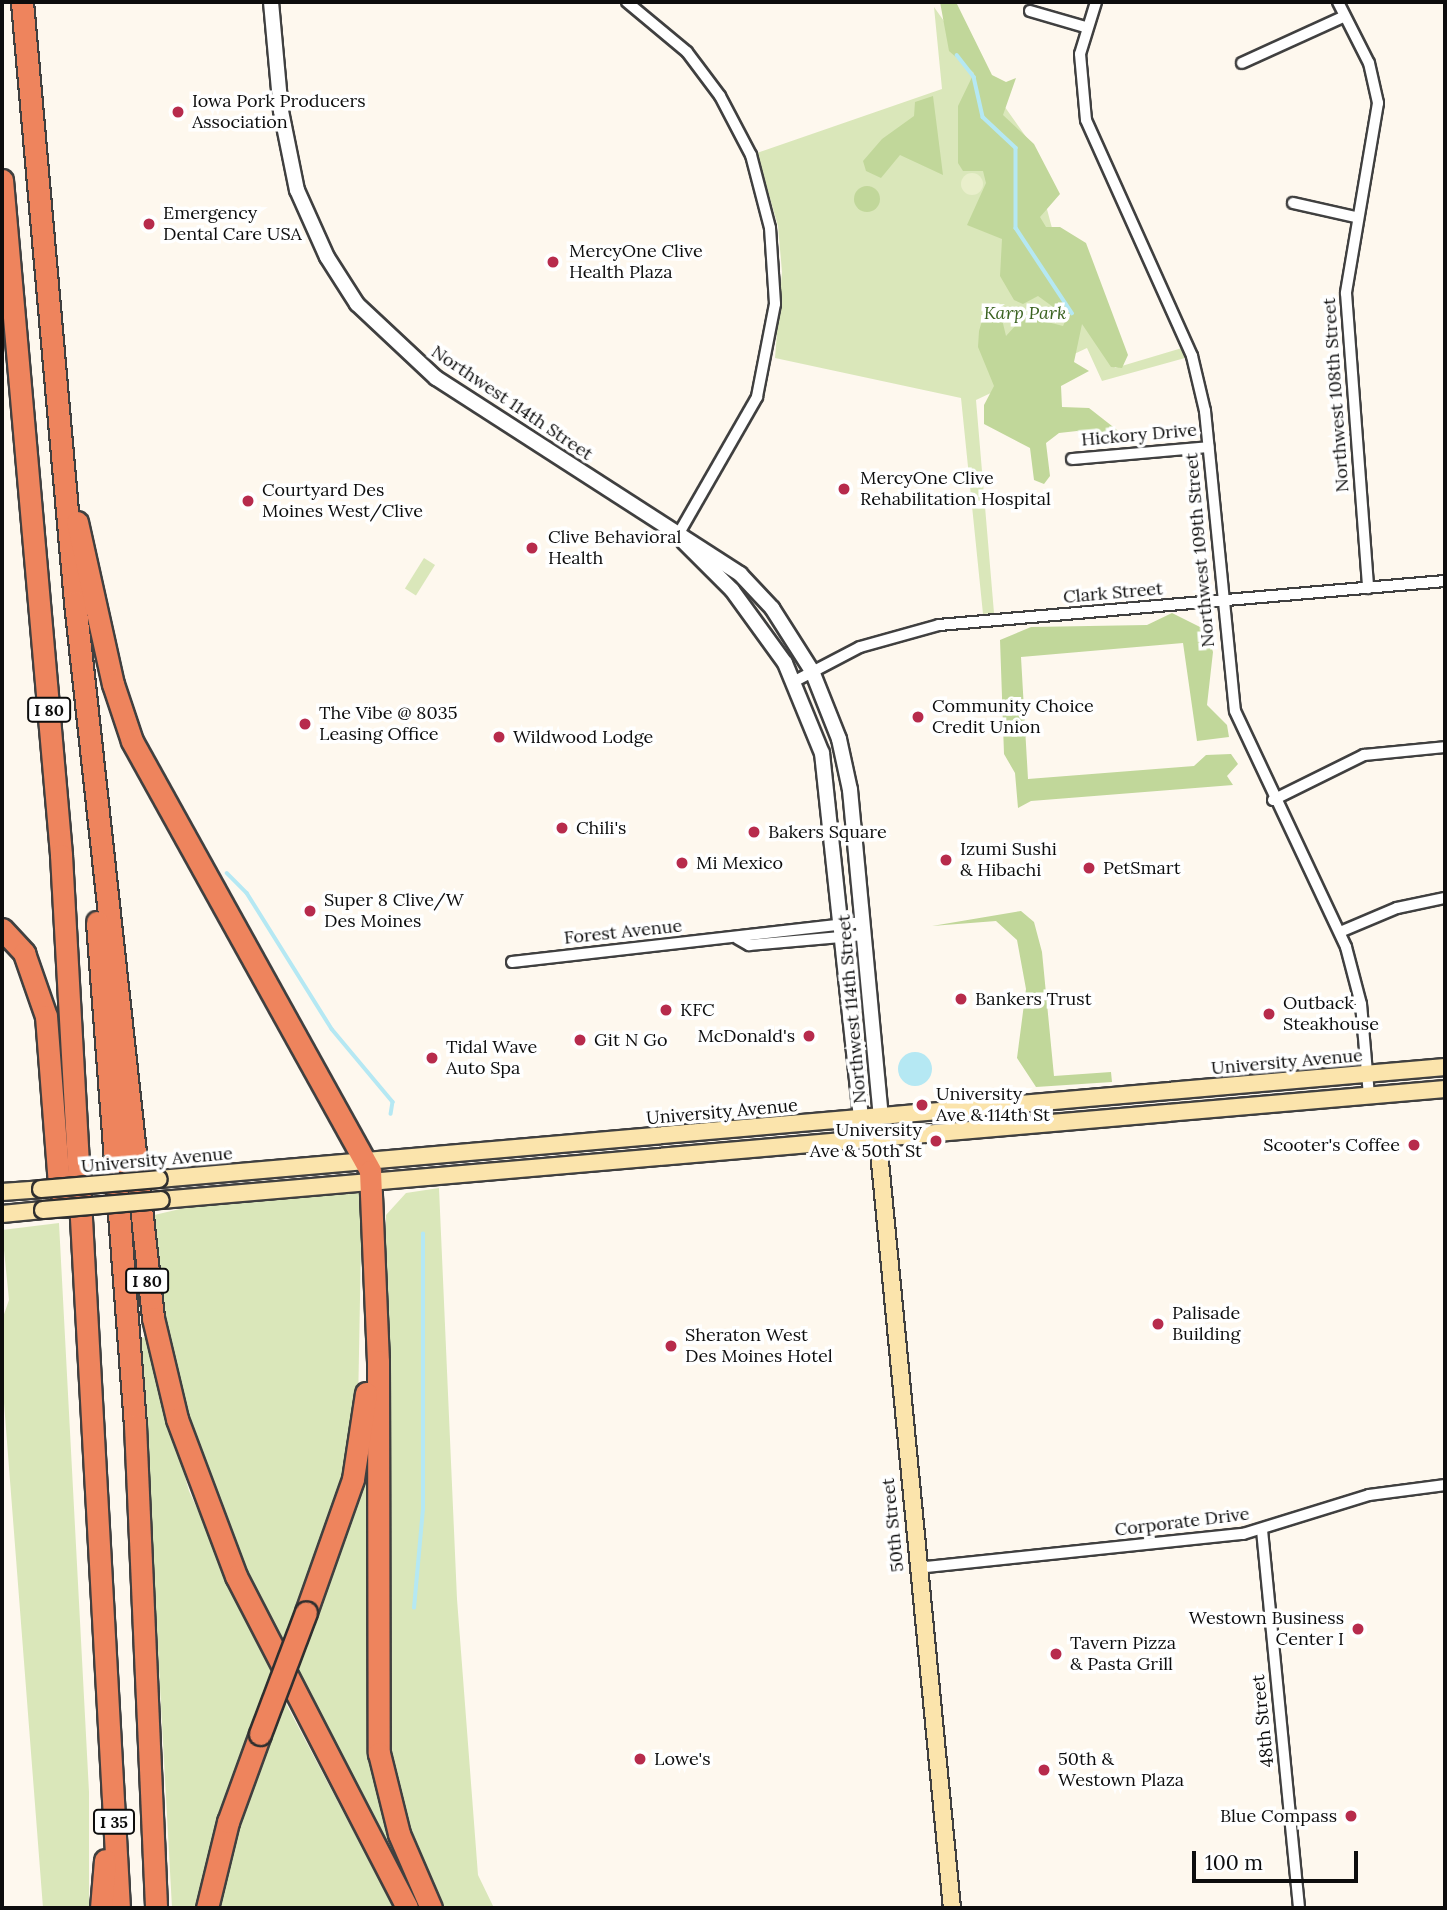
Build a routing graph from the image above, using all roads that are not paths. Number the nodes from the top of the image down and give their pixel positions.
1 (22, 2) edge
2 (271, 2) edge
3 (627, 2) edge
4 (1096, 2) edge
5 (1338, 2) edge
6 (1030, 11) dead end
7 (1343, 17) junction
8 (1085, 27) junction
9 (1242, 63) dead end
10 (2, 180) edge
11 (1293, 203) dead end
12 (1355, 217) junction
13 (1208, 447) junction
14 (1072, 458) dead end
15 (62, 468) junction
16 (678, 536) junction
17 (1445, 581) edge
18 (1368, 588) junction
19 (1223, 601) junction
20 (75, 602) junction
21 (812, 671) junction
22 (795, 681) junction
23 (1445, 747) edge
24 (1273, 800) junction
25 (1445, 898) edge
26 (2, 929) edge
27 (863, 929) junction
28 (843, 931) junction
29 (1340, 932) junction
30 (512, 962) dead end
31 (1445, 1067) edge
32 (1367, 1074) junction
33 (1445, 1089) edge
34 (1369, 1095) junction
35 (881, 1117) junction
36 (861, 1119) junction
37 (875, 1139) junction
38 (370, 1172) junction
39 (2, 1192) edge
40 (2, 1214) edge
41 (79, 1241) junction
42 (374, 1267) junction
43 (1445, 1485) edge
44 (1262, 1530) junction
45 (917, 1568) junction
46 (109, 1735) junction
47 (101, 1908) edge
48 (119, 1908) edge
49 (156, 1908) edge
50 (207, 1908) edge
51 (407, 1908) edge
52 (431, 1908) edge
53 (953, 1908) edge
54 (1299, 1908) edge

1 - 15 highway, I 80
2 - 16 street, Northwest 114th Street
3 - 16 street
4 - 8 street, Northwest 109th Street
5 - 7 street, Northwest 108th Street
6 - 8 street
7 - 9 street
7 - 12 street, Northwest 108th Street
8 - 13 street, Northwest 109th Street
10 - 41 highway, I 80
11 - 12 street
12 - 18 street, Northwest 108th Street
13 - 14 street, Hickory Drive
13 - 19 street, Northwest 109th Street
15 - 20 highway, I 80
15 - 38 highway
16 - 21 street, Northwest 114th Street
16 - 22 street, Northwest 114th Street
17 - 18 street, Clark Street
18 - 19 street, Clark Street
19 - 21 street, Clark Street
19 - 24 street, Northwest 109th Street
20 - 49 highway, I 35
20 - 51 highway, I 80
21 - 22 street, Clark Street
21 - 27 street, Northwest 114th Street
22 - 28 street, Northwest 114th Street
23 - 24 street
24 - 29 street, Northwest 109th Street
25 - 29 street
26 - 41 highway
27 - 28 street, Forest Avenue
27 - 35 street, Northwest 114th Street
28 - 30 street, Forest Avenue
28 - 36 street, Northwest 114th Street
29 - 32 street, Northwest 109th Street
31 - 32 main road, University Avenue
32 - 34 street, Northwest 109th Street
32 - 35 main road, University Avenue
33 - 34 main road, University Avenue
34 - 37 main road, University Avenue
35 - 36 main road, University Avenue
35 - 37 main road, Northwest 114th Street
36 - 37 main road, Northwest 114th Street
36 - 38 main road, University Avenue
37 - 38 main road, University Avenue
37 - 45 main road, 50th Street
38 - 39 main road, University Avenue, bridge
38 - 40 main road, University Avenue, bridge
38 - 42 highway
41 - 46 highway, I 80
42 - 50 highway, bridge
42 - 52 highway
43 - 44 street, Corporate Drive
44 - 45 street, Corporate Drive
44 - 54 street, 48th Street
45 - 53 main road, 50th Street
46 - 47 highway, I 80
46 - 48 highway, I 35

